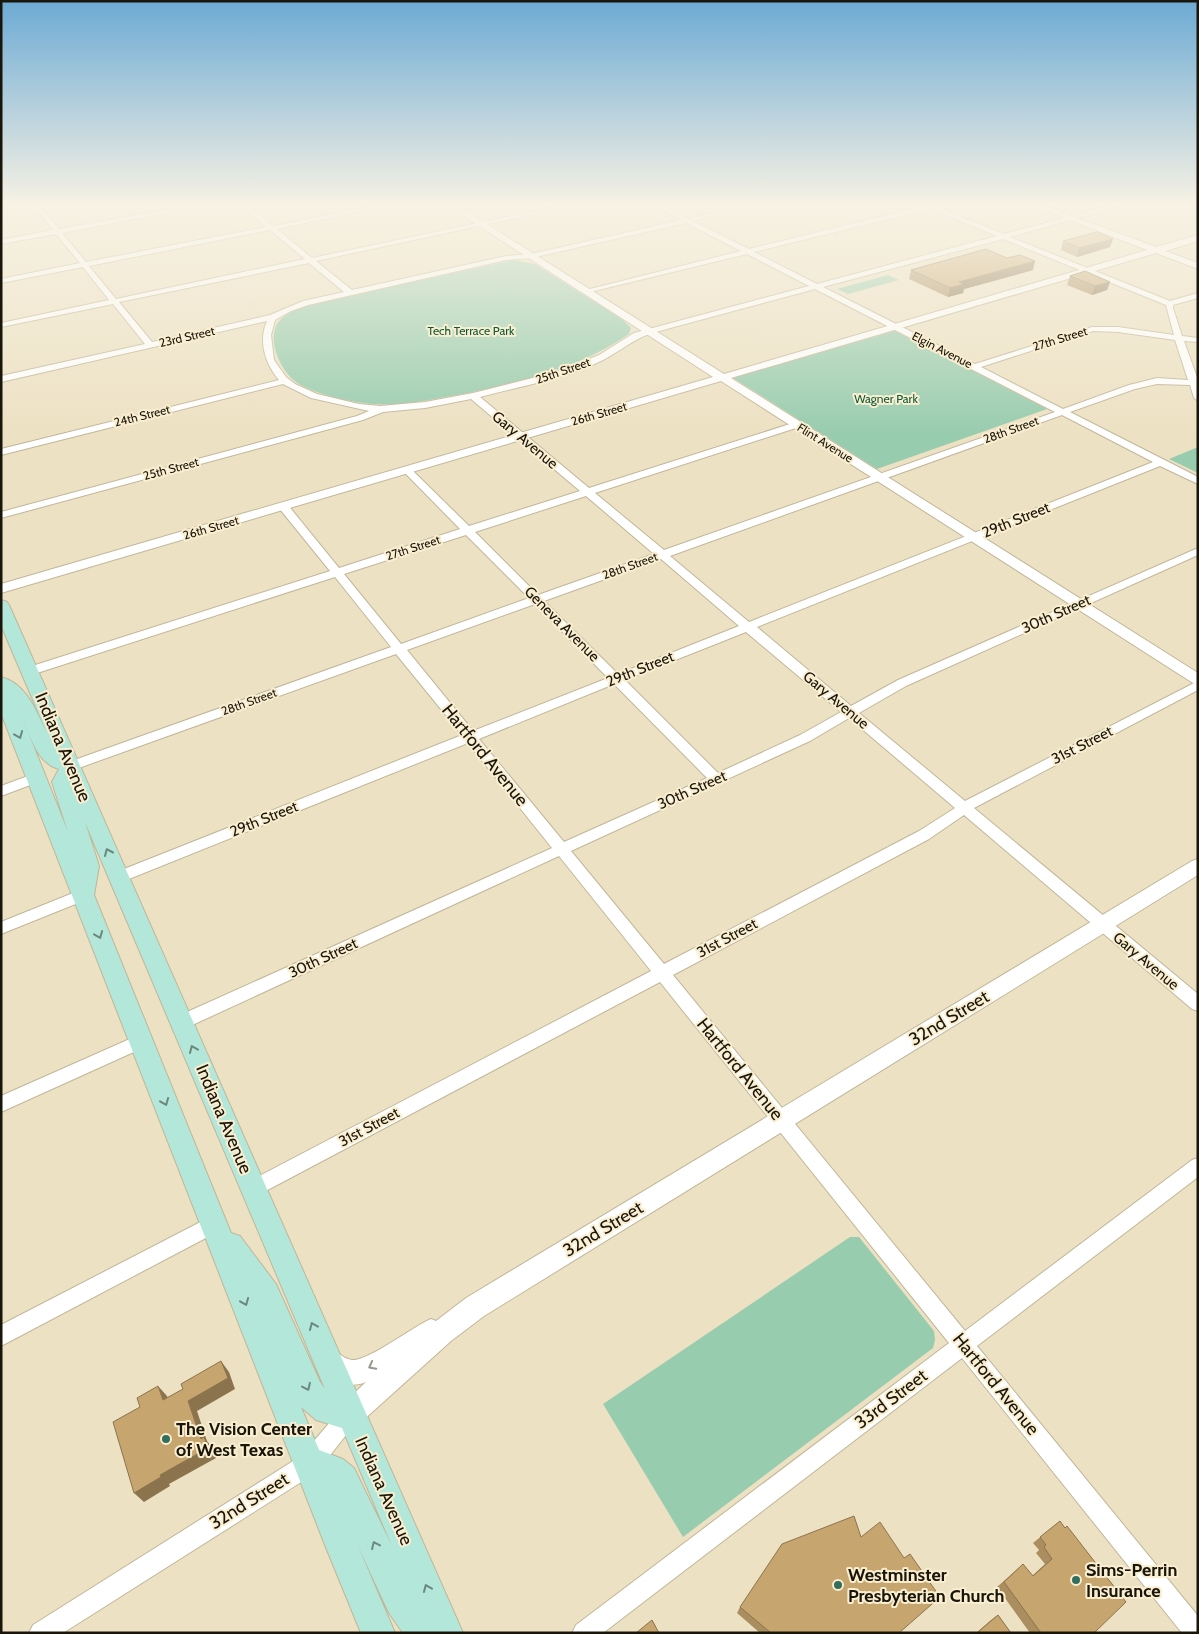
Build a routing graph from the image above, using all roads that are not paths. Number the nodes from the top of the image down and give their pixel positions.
1 (99, 282) edge
2 (204, 282) edge
3 (337, 282) edge
4 (398, 282) edge
5 (572, 282) edge
6 (622, 282) edge
7 (809, 282) edge
8 (830, 282) edge
9 (1047, 282) edge
10 (1115, 282) edge
11 (816, 286) junction
12 (586, 291) junction
13 (350, 293) junction
14 (1198, 294) edge
15 (114, 301) junction
16 (1170, 304) junction
17 (273, 317) junction
18 (1, 325) edge
19 (897, 326) junction
20 (649, 331) junction
21 (1178, 339) junction
22 (1198, 340) edge
23 (150, 345) junction
24 (974, 367) junction
25 (722, 378) junction
26 (1, 379) edge
27 (284, 381) junction
28 (1195, 383) edge
29 (473, 396) junction
30 (1198, 398) edge
31 (381, 409) junction
32 (1062, 412) junction
33 (796, 425) junction
34 (522, 436) junction
35 (1, 452) edge
36 (1160, 462) junction
37 (407, 470) junction
38 (878, 477) junction
39 (1198, 481) edge
40 (587, 492) junction
41 (283, 506) junction
42 (1, 515) edge
43 (468, 530) junction
44 (972, 537) junction
45 (1198, 550) edge
46 (662, 554) junction
47 (336, 572) junction
48 (1, 589) edge
49 (537, 599) junction
50 (1078, 604) junction
51 (1, 605) edge
52 (748, 626) junction
53 (398, 649) junction
54 (30, 671) junction
55 (617, 679) junction
56 (1198, 680) edge
57 (1, 683) edge
58 (1198, 685) edge
59 (1, 689) edge
60 (851, 712) junction
61 (470, 737) junction
62 (71, 766) junction
63 (36, 778) junction
64 (716, 779) junction
65 (1, 791) edge
66 (964, 808) junction
67 (561, 849) junction
68 (1198, 866) edge
69 (119, 877) junction
70 (83, 895) junction
71 (1102, 925) junction
72 (1, 928) edge
73 (662, 972) junction
74 (1198, 1004) edge
75 (182, 1022) junction
76 (141, 1041) junction
77 (1, 1104) edge
78 (782, 1120) junction
79 (1198, 1166) edge
80 (254, 1188) junction
81 (214, 1224) junction
82 (475, 1307) junction
83 (1, 1336) edge
84 (963, 1344) junction
85 (328, 1360) junction
86 (351, 1414) junction
87 (309, 1464) junction
88 (41, 1633) edge
89 (378, 1633) edge
90 (424, 1633) edge
91 (446, 1633) edge
92 (584, 1633) edge
93 (1197, 1633) edge

1 - 15 street
2 - 15 street
3 - 13 street
4 - 13 street, 23rd Street
5 - 12 street, Flint Avenue
6 - 12 street
7 - 11 street, Elgin Avenue
8 - 11 street, 25th Street
9 - 19 street, 26th Street
10 - 16 street
11 - 19 street, Elgin Avenue
11 - 20 street, 25th Street
12 - 20 street, Flint Avenue
13 - 17 street, 23rd Street
14 - 16 street
15 - 18 street
15 - 23 street
16 - 21 street
17 - 23 street, 23rd Street
17 - 27 street
19 - 24 street, Elgin Avenue
19 - 25 street, 26th Street
20 - 25 street, Flint Avenue
20 - 29 street, 25th Street
21 - 22 street
21 - 24 street, 27th Street
21 - 28 street
23 - 26 street, 23rd Street
24 - 32 street, Elgin Avenue
25 - 33 street, Flint Avenue
25 - 34 street, 26th Street
27 - 31 street
27 - 35 street, 24th Street
28 - 30 street
28 - 32 street, 28th Street
29 - 31 street, 25th Street
29 - 34 street, Gary Avenue
31 - 42 street, 25th Street
32 - 36 street, Elgin Avenue
32 - 38 street, 28th Street
33 - 38 street, Flint Avenue
33 - 40 street, 27th Street
34 - 37 street, 26th Street
34 - 40 street, Gary Avenue
36 - 39 street, Elgin Avenue
36 - 44 street, 29th Street
37 - 41 street, 26th Street
37 - 43 street, Geneva Avenue
38 - 44 street, Flint Avenue
38 - 46 street, 28th Street
40 - 43 street, 27th Street
40 - 46 street, Gary Avenue
41 - 47 street, Hartford Avenue
41 - 48 street, 26th Street
43 - 47 street, 27th Street
43 - 49 street, Geneva Avenue
44 - 50 street, Flint Avenue
44 - 52 street, 29th Street
45 - 50 street, 30th Street
46 - 49 street, 28th Street
46 - 52 street, Gary Avenue
47 - 53 street, Hartford Avenue
47 - 54 street, 27th Street
49 - 53 street, 28th Street
49 - 55 street, Geneva Avenue
50 - 56 street, Flint Avenue
50 - 60 street, 30th Street
51 - 54 main road, Indiana Avenue
52 - 55 street, 29th Street
52 - 60 street, Gary Avenue
53 - 61 street, Hartford Avenue
53 - 62 street, 28th Street
54 - 62 main road, Indiana Avenue
55 - 61 street, 29th Street
55 - 64 street, Geneva Avenue
57 - 62 main road
58 - 66 street, 31st Street
59 -> 63 main road
60 - 64 street, 30th Street
60 - 66 street, Gary Avenue
61 - 67 street, Hartford Avenue
61 - 69 street, 29th Street
69 -> 62 main road, Indiana Avenue
62 - 70 main road
63 - 65 street
63 - 70 main road
64 - 67 street, 30th Street
66 - 71 street, Gary Avenue
66 - 73 street, 31st Street
67 - 73 street, Hartford Avenue
67 - 75 street, 30th Street
68 - 71 street, 32nd Street
69 - 75 main road, Indiana Avenue
70 - 72 street
70 -> 76 main road
71 - 74 street, Gary Avenue
71 - 78 street, 32nd Street
73 - 78 street, Hartford Avenue
73 - 80 street, 31st Street
80 -> 75 main road, Indiana Avenue
76 - 77 street
76 -> 81 main road
78 - 82 street, 32nd Street
78 - 84 street, Hartford Avenue
79 - 84 street, 33rd Street
85 -> 80 main road, Indiana Avenue
81 - 83 street
81 -> 86 main road
81 -> 87 main road
82 -> 85 street
82 - 86 street, 32nd Street
84 - 92 street, 33rd Street
84 - 93 street, Hartford Avenue
85 - 86 main road, Indiana Avenue
86 - 87 street, 32nd Street
91 -> 86 main road, Indiana Avenue
87 - 88 street, 32nd Street
87 - 89 main road
90 -> 87 main road

